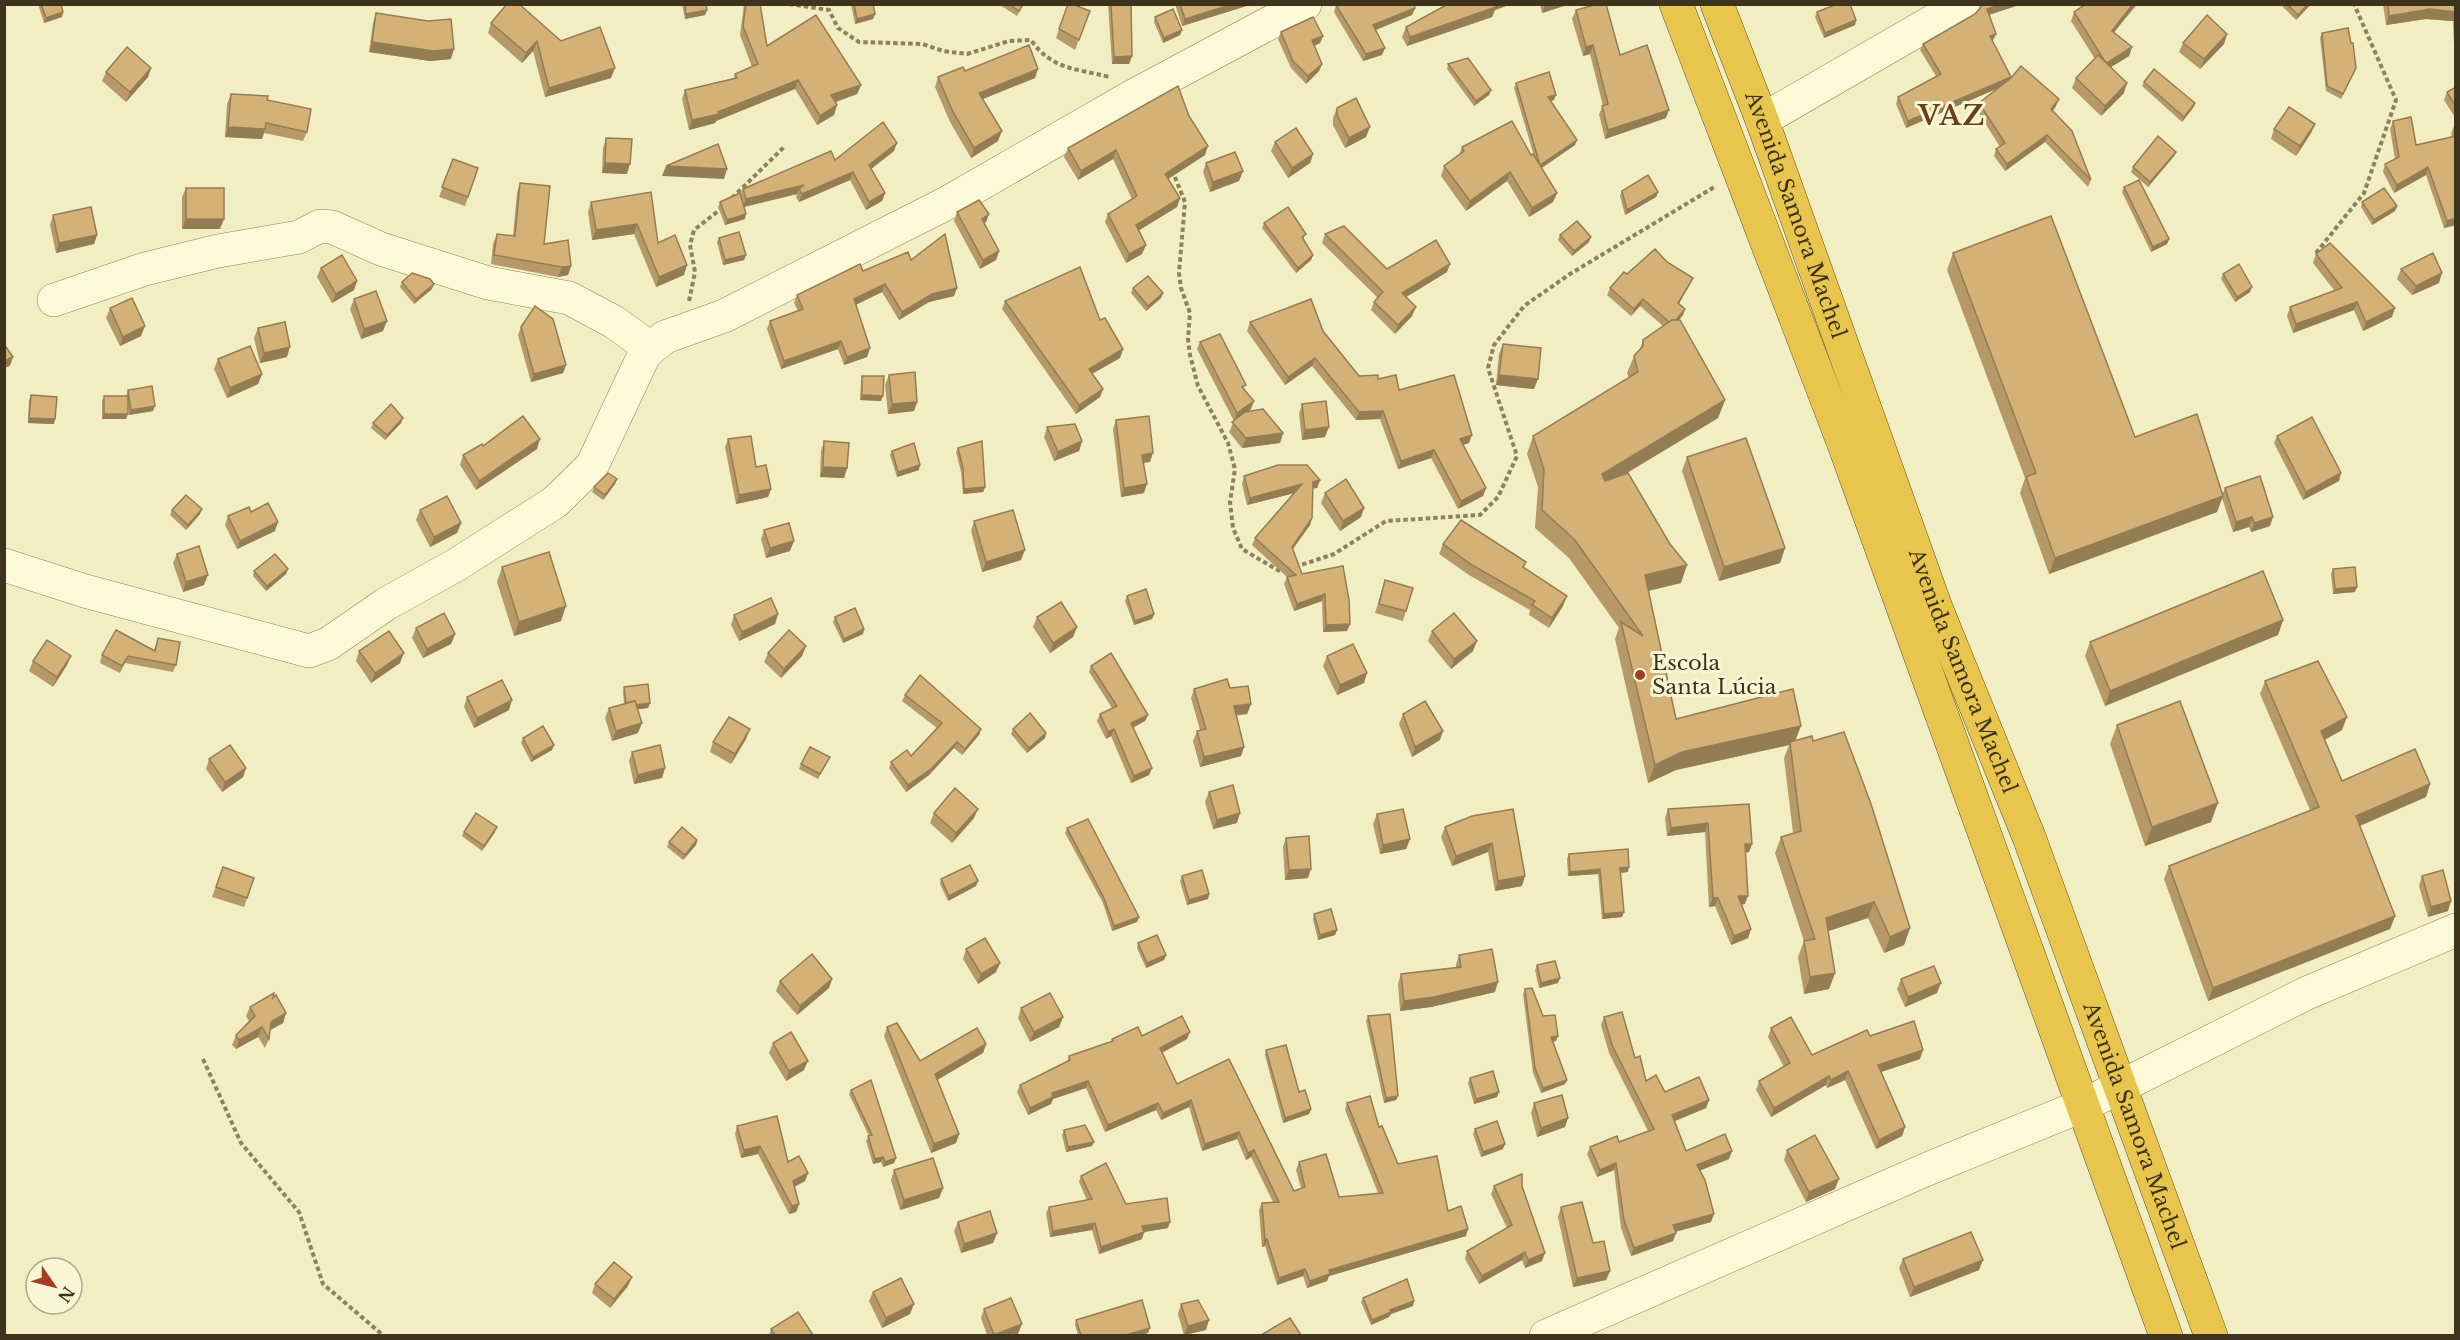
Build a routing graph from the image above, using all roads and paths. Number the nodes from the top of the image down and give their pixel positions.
1 (789, 4) edge
2 (1305, 4) edge
3 (1676, 4) edge
4 (1717, 4) edge
5 (1963, 4) edge
6 (2354, 4) edge
7 (1132, 96) junction
8 (1762, 120) junction
9 (785, 146) dead end
10 (1169, 165) edge
11 (1741, 171) junction
12 (731, 199) edge
13 (724, 206) edge
14 (2316, 253) edge
15 (54, 300) dead end
16 (699, 327) junction
17 (650, 348) junction
18 (4, 565) edge
19 (2456, 930) edge
20 (202, 1059) dead end
21 (2119, 1089) junction
22 (2084, 1105) junction
23 (384, 1335) edge
24 (1546, 1335) edge
25 (2166, 1335) edge
26 (2211, 1335) edge

1 - 7 path
2 - 7 street
3 - 11 highway, Avenida Samora Machel
4 - 8 highway, Avenida Samora Machel
5 - 8 street
6 - 14 path
7 - 16 street
8 - 21 highway, Avenida Samora Machel
9 - 12 path
10 - 11 path
11 - 22 highway, Avenida Samora Machel
13 - 16 path
15 - 17 street
16 - 17 street
17 - 18 street
19 - 21 street
20 - 23 path
21 - 22 street
21 - 26 highway, Avenida Samora Machel
22 - 24 street
22 - 25 highway, Avenida Samora Machel

